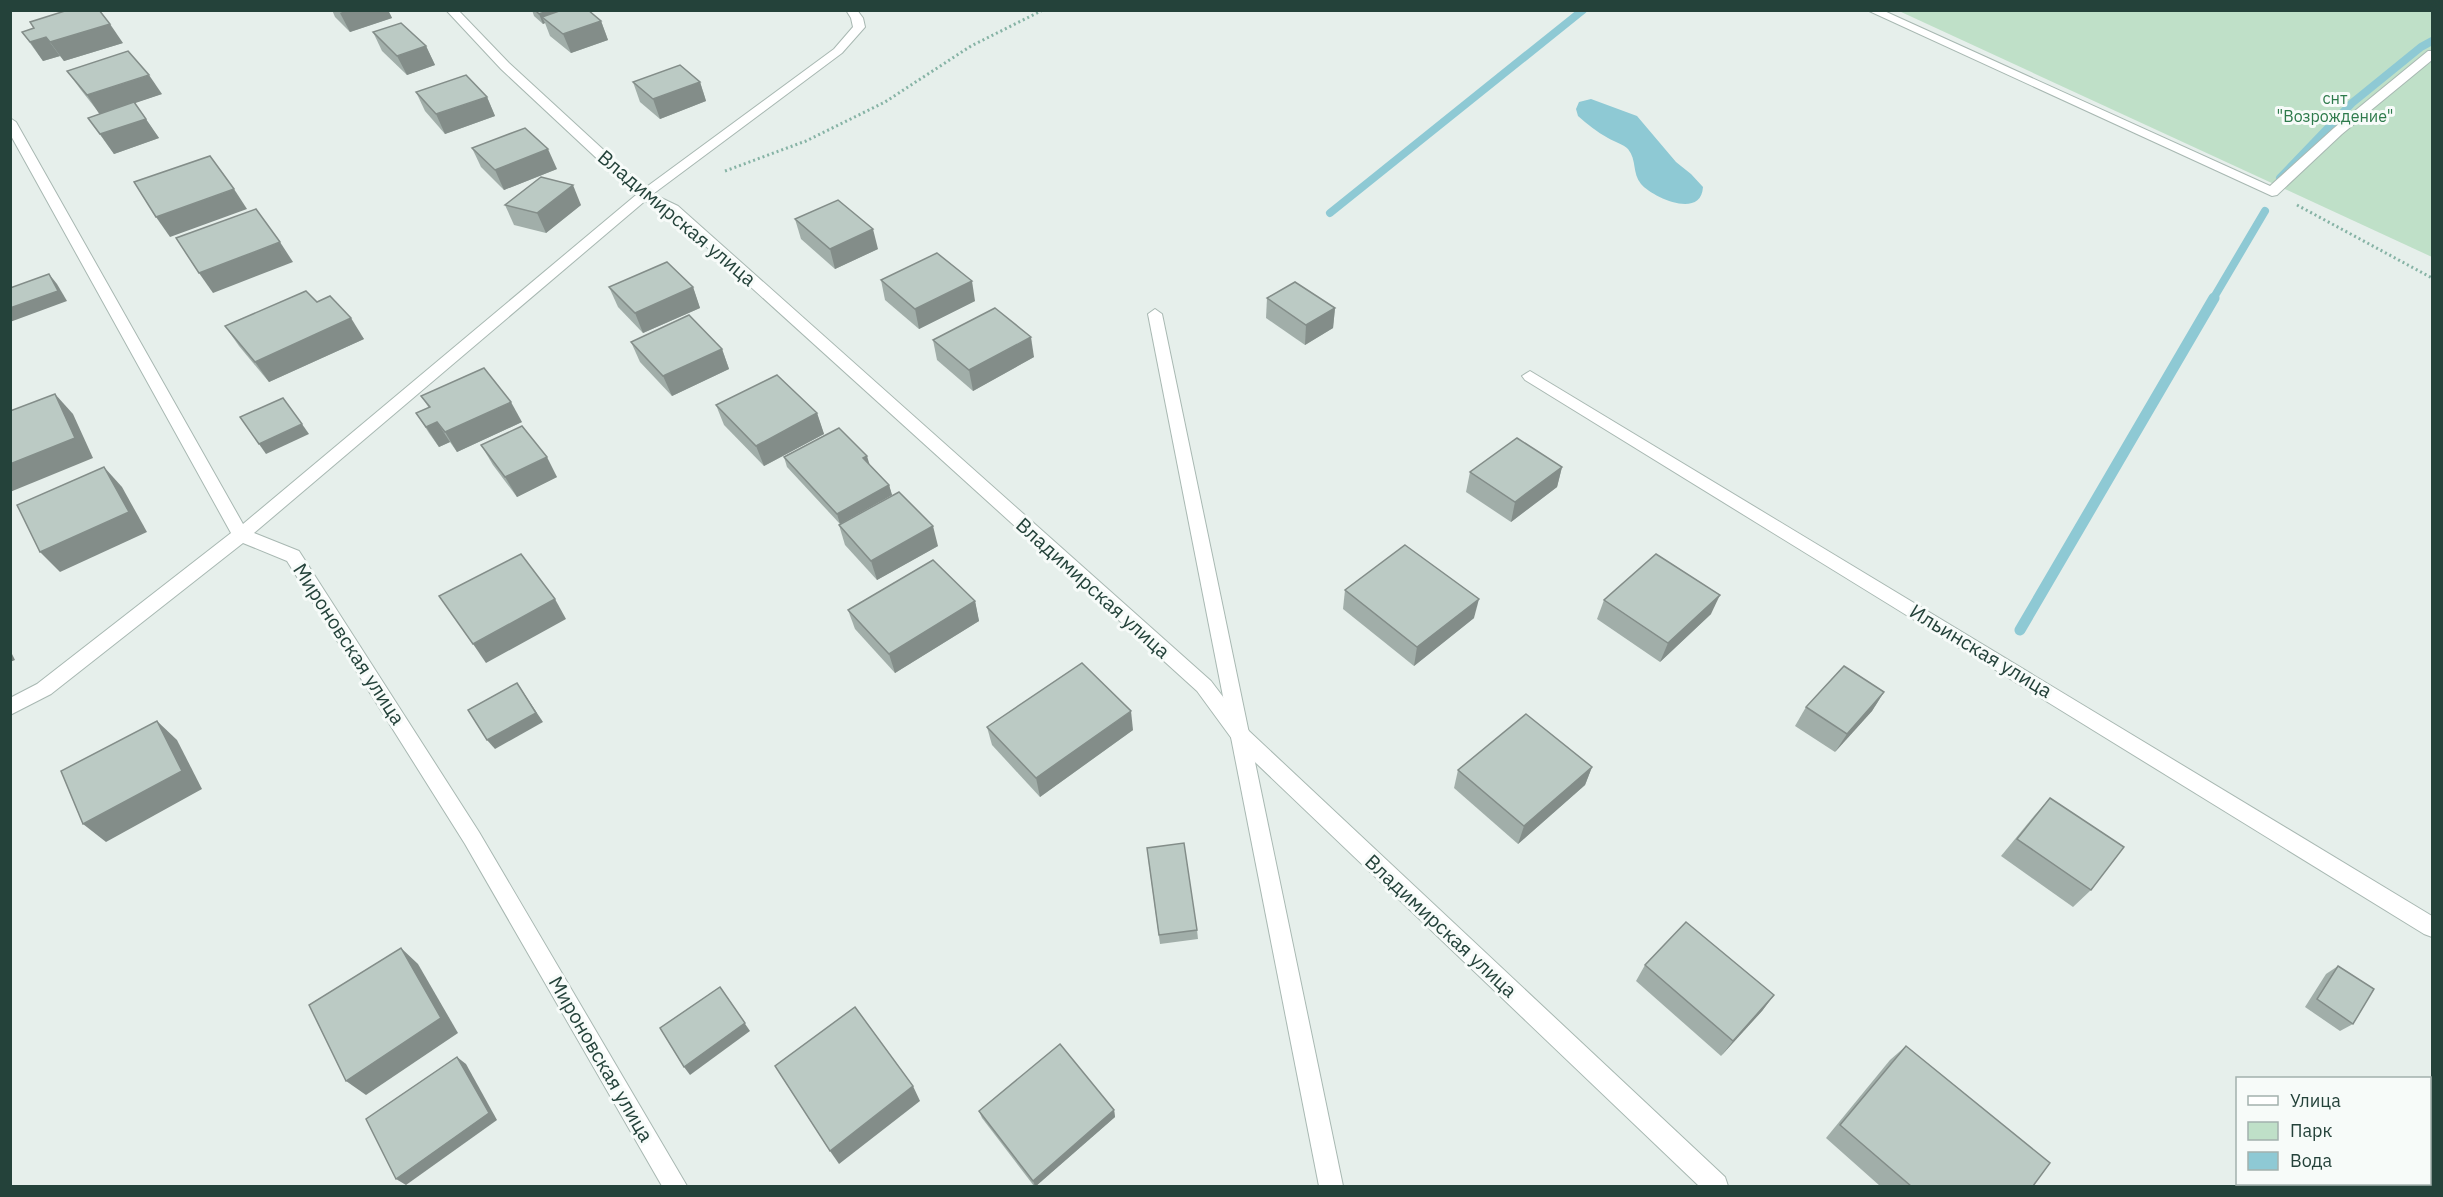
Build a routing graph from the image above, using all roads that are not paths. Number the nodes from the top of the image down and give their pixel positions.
1 (451, 10) edge
2 (851, 10) edge
3 (1872, 10) edge
4 (2433, 54) edge
5 (10, 122) edge
6 (644, 195) junction
7 (1155, 314) dead end
8 (1530, 375) dead end
9 (241, 535) junction
10 (10, 707) edge
11 (1242, 737) junction
12 (2433, 927) edge
13 (675, 1186) edge
14 (1331, 1186) edge
15 (1716, 1186) edge

1 - 6 street, Владимирская улица
2 - 6 street
3 - 4 street
5 - 9 street
6 - 9 street
6 - 11 street, Владимирская улица
7 - 11 street
8 - 12 street, Ильинская улица
9 - 10 street
9 - 13 street, Мироновская улица
11 - 14 street
11 - 15 street, Владимирская улица

